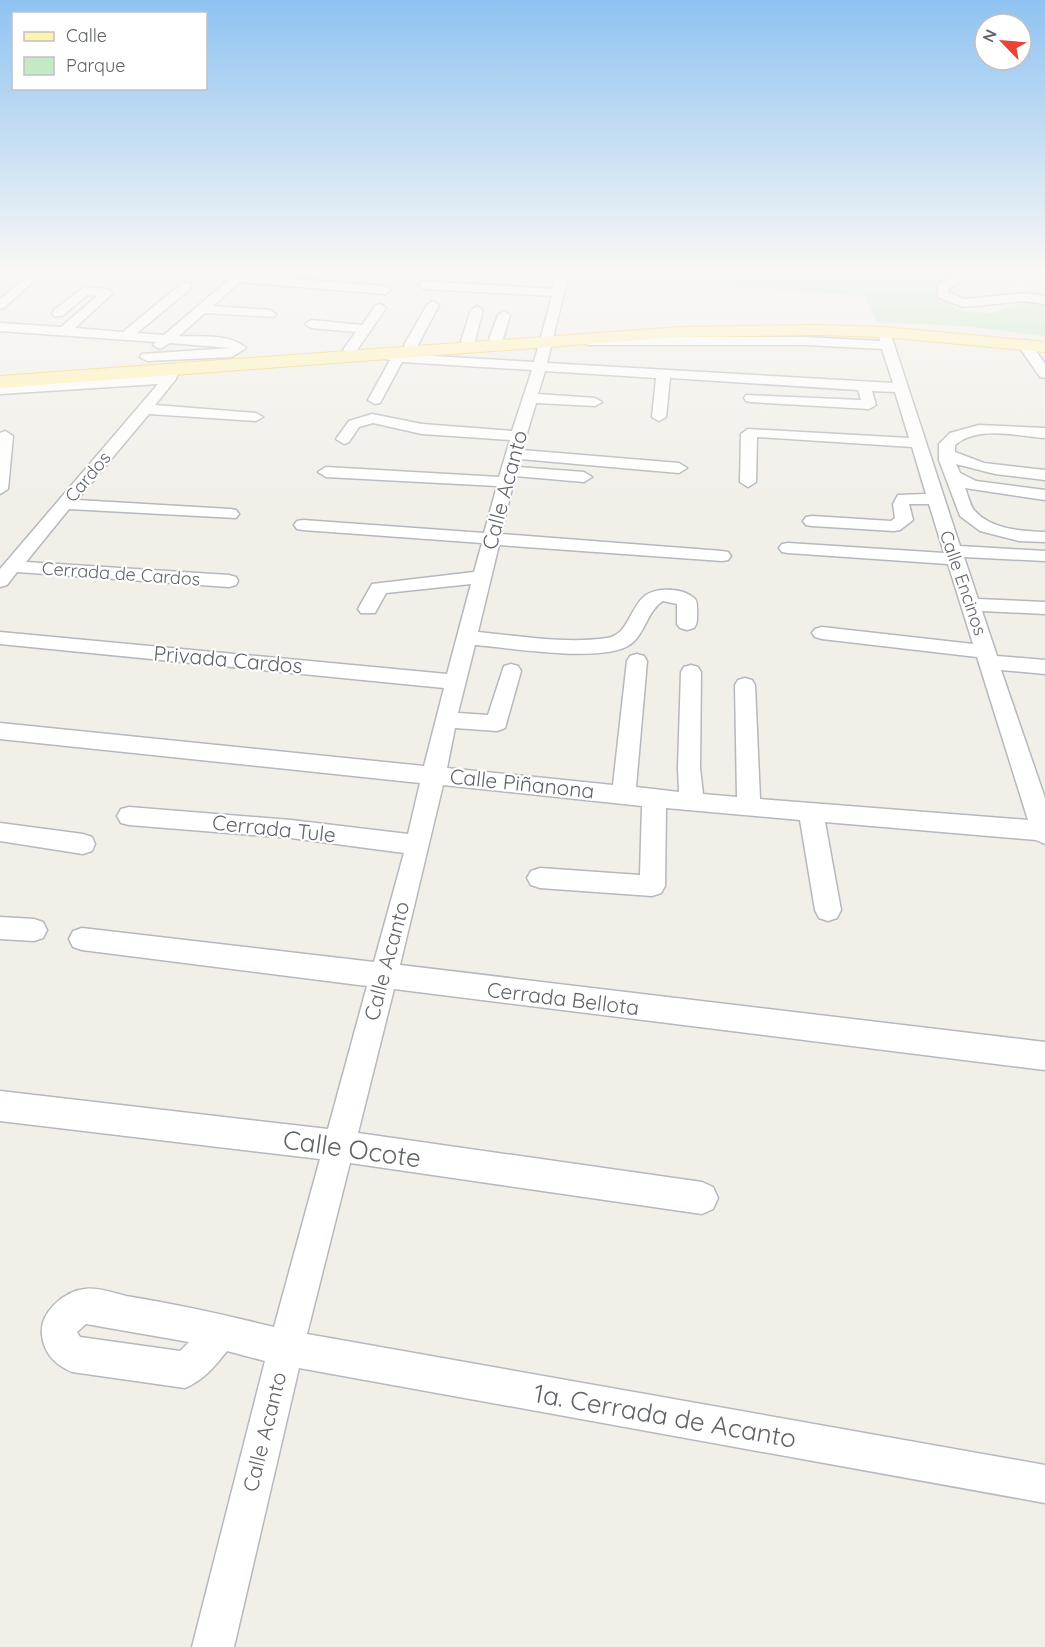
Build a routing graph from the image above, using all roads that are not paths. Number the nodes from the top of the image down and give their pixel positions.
1 (159, 347) edge
2 (236, 347) edge
3 (352, 347) edge
4 (408, 347) edge
5 (434, 347) edge
6 (450, 347) edge
7 (549, 347) edge
8 (888, 347) edge
9 (947, 347) edge
10 (1024, 347) edge
11 (1026, 347) edge
12 (350, 350) junction
13 (405, 352) junction
14 (379, 353) junction
15 (144, 361) junction
16 (539, 367) junction
17 (170, 374) junction
18 (663, 374) junction
19 (1045, 374) edge
20 (0, 375) edge
21 (749, 379) junction
22 (0, 382) edge
23 (864, 386) junction
24 (901, 388) junction
25 (0, 390) edge
26 (530, 398) junction
27 (375, 400) dead end
28 (595, 402) dead end
29 (145, 409) junction
30 (256, 417) dead end
31 (659, 417) dead end
32 (1045, 433) edge
33 (5, 436) dead end
34 (344, 439) dead end
35 (918, 443) junction
36 (947, 454) junction
37 (512, 461) junction
38 (679, 468) dead end
39 (326, 472) dead end
40 (952, 475) junction
41 (1045, 475) edge
42 (598, 478) dead end
43 (748, 482) dead end
44 (1, 492) edge
45 (1045, 495) edge
46 (935, 499) junction
47 (66, 504) junction
48 (230, 514) dead end
49 (812, 521) dead end
50 (303, 525) dead end
51 (1045, 537) edge
52 (492, 538) junction
53 (788, 548) dead end
54 (953, 555) junction
55 (722, 556) dead end
56 (1045, 556) edge
57 (12, 566) junction
58 (482, 577) junction
59 (0, 581) edge
60 (229, 581) dead end
61 (971, 605) junction
62 (1045, 608) edge
63 (368, 609) dead end
64 (687, 624) dead end
65 (822, 633) dead end
66 (0, 638) edge
67 (467, 638) junction
68 (995, 659) junction
69 (638, 661) dead end
70 (1045, 667) edge
71 (511, 671) dead end
72 (691, 672) dead end
73 (457, 681) junction
74 (745, 685) dead end
75 (446, 720) junction
76 (0, 731) edge
77 (435, 774) junction
78 (624, 794) junction
79 (654, 798) junction
80 (692, 802) junction
81 (749, 807) junction
82 (811, 812) junction
83 (129, 816) dead end
84 (1043, 824) edge
85 (0, 832) edge
86 (83, 844) dead end
87 (418, 845) junction
88 (540, 878) dead end
89 (828, 910) dead end
90 (0, 928) edge
91 (34, 930) dead end
92 (82, 939) dead end
93 (383, 977) junction
94 (1045, 1056) edge
95 (0, 1106) edge
96 (340, 1146) junction
97 (702, 1198) dead end
98 (219, 1333) dead end
99 (286, 1348) junction
100 (1045, 1484) edge
101 (213, 1647) edge

1 - 15 street
2 - 15 street
3 - 12 street
4 - 13 street
5 - 13 main road
6 - 14 main road
7 - 16 street, Calle Acanto
8 - 24 street, Calle Encinos
9 - 10 main road
11 - 19 street
12 - 13 main road
12 - 15 main road
13 - 14 street
13 - 16 street
13 - 27 street
14 - 17 main road
15 - 20 main road
16 - 18 street
16 - 26 street, Calle Acanto
17 - 22 main road
17 - 25 street
17 - 29 street, Cardos
18 - 21 street
18 - 31 street
21 - 23 street
21 - 23 street
23 - 24 street
24 - 35 street, Calle Encinos
26 - 28 street
26 - 37 street, Calle Acanto
29 - 30 street
29 - 47 street, Cardos
32 - 36 street
33 - 44 street
34 - 37 street
35 - 43 street
35 - 46 street, Calle Encinos
36 - 40 street
36 - 41 street
37 - 38 street
37 - 39 street
37 - 42 street
37 - 52 street, Calle Acanto
40 - 45 street
40 - 51 street
46 - 49 street
46 - 54 street, Calle Encinos
47 - 48 street
47 - 57 street, Cardos
50 - 52 street
52 - 55 street
52 - 58 street, Calle Acanto
53 - 54 street
54 - 56 street
54 - 61 street, Calle Encinos
57 - 59 street, Cardos
57 - 60 street, Cerrada de Cardos
58 - 63 street
58 - 67 street, Calle Acanto
61 - 62 street
61 - 68 street, Calle Encinos
64 - 67 street
65 - 68 street
66 - 73 street, Privada Cardos
67 - 73 street, Calle Acanto
68 - 70 street
68 - 84 street, Calle Encinos
69 - 78 street
71 - 75 street
72 - 80 street
73 - 75 street, Calle Acanto
74 - 81 street
75 - 77 street, Calle Acanto
76 - 77 street, Calle Piñanona
77 - 78 street, Calle Piñanona
77 - 87 street, Calle Acanto
78 - 79 street, Calle Piñanona
79 - 80 street, Calle Piñanona
79 - 88 street
80 - 81 street, Calle Piñanona
81 - 82 street, Calle Piñanona
82 - 84 street, Calle Piñanona
82 - 89 street
83 - 87 street, Cerrada Tule
85 - 86 street
87 - 93 street, Calle Acanto
90 - 91 street
92 - 93 street, Cerrada Bellota
93 - 94 street, Cerrada Bellota
93 - 96 street, Calle Acanto
95 - 96 street, Calle Ocote
96 - 97 street, Calle Ocote
96 - 99 street, Calle Acanto
98 - 99 street, 1a. Cerrada de Acanto
99 - 100 street, 1a. Cerrada de Acanto
99 - 101 street, Calle Acanto

